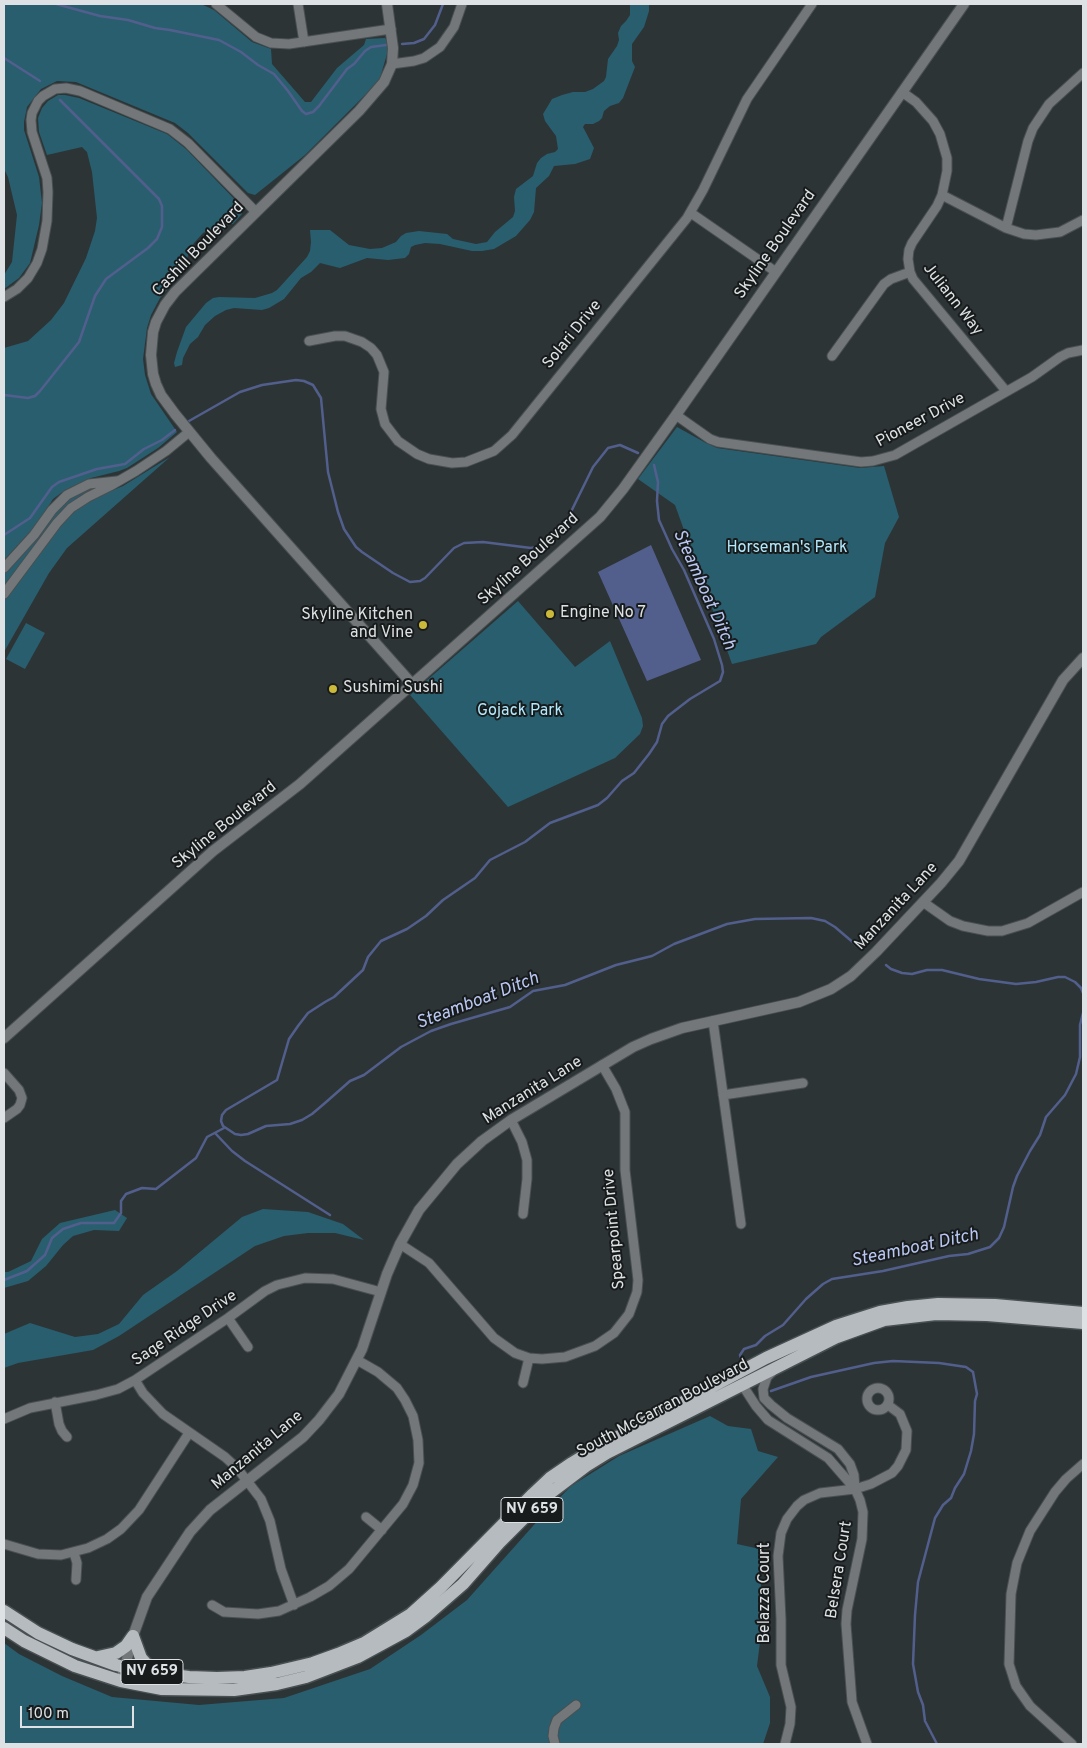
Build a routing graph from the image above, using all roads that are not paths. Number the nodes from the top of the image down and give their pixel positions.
1 (216, 4) edge
2 (298, 4) edge
3 (387, 4) edge
4 (462, 4) edge
5 (812, 4) edge
6 (964, 4) edge
7 (391, 29) junction
8 (304, 42) junction
9 (392, 64) junction
10 (1083, 73) edge
11 (902, 92) junction
12 (942, 195) junction
13 (256, 212) junction
14 (691, 212) junction
15 (1083, 220) edge
16 (1006, 228) junction
17 (776, 272) junction
18 (910, 272) junction
19 (4, 297) edge
20 (309, 341) dead end
21 (1083, 350) edge
22 (832, 356) dead end
23 (1006, 391) junction
24 (676, 415) junction
25 (189, 432) junction
26 (118, 481) junction
27 (4, 568) edge
28 (4, 594) edge
29 (1083, 658) edge
30 (412, 684) junction
31 (1083, 892) edge
32 (923, 902) junction
33 (713, 1021) junction
34 (4, 1038) edge
35 (602, 1065) junction
36 (4, 1073) edge
37 (803, 1083) dead end
38 (723, 1095) junction
39 (4, 1118) edge
40 (511, 1120) junction
41 (523, 1214) dead end
42 (741, 1224) dead end
43 (400, 1244) junction
44 (381, 1292) junction
45 (1083, 1313) edge
46 (228, 1318) junction
47 (1083, 1323) edge
48 (248, 1347) dead end
49 (529, 1358) junction
50 (766, 1358) junction
51 (357, 1360) junction
52 (775, 1368) junction
53 (135, 1380) junction
54 (523, 1383) dead end
55 (743, 1386) junction
56 (55, 1402) junction
57 (888, 1405) dead end
58 (4, 1420) edge
59 (189, 1432) junction
60 (67, 1437) dead end
61 (1083, 1464) edge
62 (248, 1481) junction
63 (855, 1489) junction
64 (366, 1517) dead end
65 (382, 1530) junction
66 (4, 1544) edge
67 (74, 1553) junction
68 (76, 1580) dead end
69 (212, 1605) dead end
70 (294, 1605) junction
71 (4, 1611) edge
72 (4, 1628) edge
73 (133, 1636) junction
74 (93, 1657) junction
75 (125, 1667) junction
76 (162, 1674) junction
77 (121, 1681) junction
78 (576, 1706) dead end
79 (866, 1742) edge
80 (555, 1744) edge
81 (785, 1744) edge
82 (856, 1744) edge
83 (1072, 1744) edge

1 - 8 street
2 - 8 street
3 - 7 street, Cashill Boulevard
4 - 9 street
5 - 14 street, Solari Drive
6 - 11 street, Skyline Boulevard
7 - 8 street
7 - 9 street, Cashill Boulevard
9 - 13 street, Cashill Boulevard
10 - 16 street
11 - 12 street, Juliann Way
11 - 17 street, Skyline Boulevard
12 - 16 street
12 - 18 street, Juliann Way
13 - 19 street
13 - 25 street, Cashill Boulevard
14 - 17 street
14 - 20 street, Solari Drive
15 - 16 street
17 - 24 street, Skyline Boulevard
18 - 22 street
18 - 23 street, Juliann Way
21 - 23 street, Pioneer Drive
23 - 24 street, Pioneer Drive
24 - 30 street, Skyline Boulevard
25 - 26 street
25 - 30 street, Cashill Boulevard
26 - 27 street
26 - 28 street
29 - 32 street, Manzanita Lane
30 - 34 street, Skyline Boulevard
31 - 32 street
32 - 33 street, Manzanita Lane
33 - 35 street, Manzanita Lane
33 - 38 street
35 - 40 street, Manzanita Lane
35 - 49 street, Spearpoint Drive
36 - 39 street
37 - 38 street
38 - 42 street
40 - 41 street
40 - 43 street, Manzanita Lane
43 - 44 street, Manzanita Lane
43 - 49 street, Spearpoint Drive
44 - 46 street, Sage Ridge Drive
44 - 51 street, Manzanita Lane
45 - 50 main road, South McCarran Boulevard / NV 659
46 - 48 street
46 - 53 street, Sage Ridge Drive
47 - 52 main road, South McCarran Boulevard / NV 659
49 - 54 street
50 - 55 main road
50 - 76 main road, South McCarran Boulevard / NV 659
51 - 62 street, Manzanita Lane
51 - 65 street
52 - 55 main road, South McCarran Boulevard / NV 659
52 - 63 street, Belsera Court
53 - 56 street, Sage Ridge Drive
53 - 59 street
55 - 63 street, Belsera Court
55 - 77 main road, South McCarran Boulevard / NV 659
56 - 58 street, Sage Ridge Drive
56 - 60 street
57 - 63 street, Belazza Court
59 - 62 street
59 - 67 street
61 - 83 street
62 - 70 street
62 - 73 street, Manzanita Lane
63 - 79 street, Belsera Court
63 - 81 street, Belazza Court
64 - 65 street
65 - 70 street
66 - 67 street
67 - 68 street
69 - 70 street
71 - 74 main road, South McCarran Boulevard / NV 659
72 - 77 main road, South McCarran Boulevard / NV 659
73 - 74 main road
73 - 75 street, Manzanita Lane
73 - 76 main road
74 - 75 main road, South McCarran Boulevard / NV 659
75 - 76 main road, South McCarran Boulevard / NV 659
75 - 77 street, Manzanita Lane
78 - 80 street
79 - 82 street

